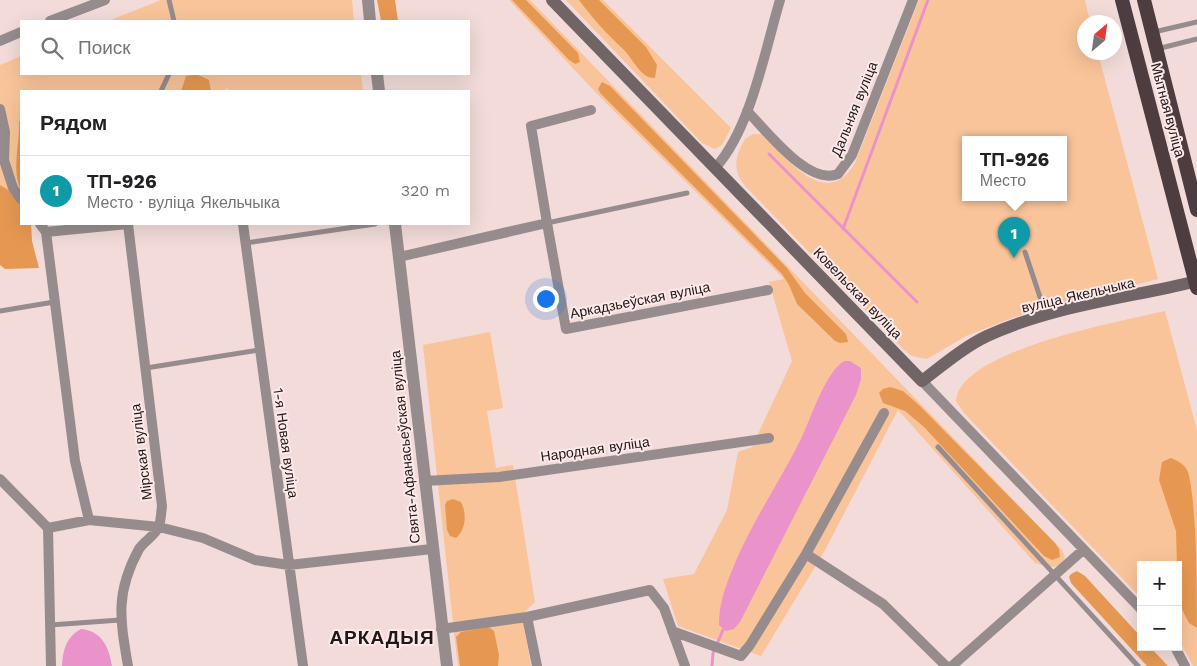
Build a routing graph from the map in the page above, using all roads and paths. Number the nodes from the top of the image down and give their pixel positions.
1 (105, 0) edge
2 (169, 0) edge
3 (368, 0) edge
4 (552, 0) edge
5 (780, 0) edge
6 (913, 0) edge
7 (1122, 0) edge
8 (1144, 0) edge
9 (53, 20) edge
10 (174, 20) edge
11 (370, 20) edge
12 (1197, 22) edge
13 (20, 32) edge
14 (1152, 33) junction
15 (1197, 39) edge
16 (0, 41) edge
17 (1156, 49) junction
18 (169, 75) edge
19 (377, 75) edge
20 (161, 90) edge
21 (379, 90) edge
22 (0, 109) edge
23 (591, 110) dead end
24 (747, 111) junction
25 (716, 167) junction
26 (688, 194) dead end
27 (20, 198) edge
28 (1197, 210) edge
29 (547, 223) junction
30 (107, 225) edge
31 (128, 225) edge
32 (243, 225) edge
33 (368, 225) edge
34 (395, 225) edge
35 (43, 228) edge
36 (246, 243) junction
37 (1024, 252) dead end
38 (399, 257) junction
39 (1196, 284) edge
40 (768, 290) dead end
41 (54, 302) junction
42 (0, 311) edge
43 (1046, 315) junction
44 (259, 350) junction
45 (145, 368) junction
46 (922, 381) junction
47 (884, 413) dead end
48 (770, 438) dead end
49 (938, 447) dead end
50 (0, 478) edge
51 (424, 481) junction
52 (89, 520) junction
53 (159, 527) junction
54 (48, 528) junction
55 (432, 549) junction
56 (1083, 550) junction
57 (806, 554) junction
58 (289, 565) junction
59 (1055, 573) junction
60 (1138, 606) edge
61 (528, 617) junction
62 (120, 620) junction
63 (50, 625) junction
64 (441, 630) junction
65 (672, 631) junction
66 (1177, 651) edge
67 (953, 665) edge
68 (51, 666) edge
69 (128, 666) edge
70 (303, 666) edge
71 (447, 666) edge
72 (536, 666) edge
73 (685, 666) edge
74 (1138, 666) edge
75 (1185, 666) edge

1 - 9 street
2 - 10 lane
3 - 11 street
4 - 25 main road, Ковельская вуліца
5 - 24 street
6 - 24 street, Дальняя вуліца
7 - 39 highway, Мытная вуліца
8 - 14 highway, Мытная вуліца
12 - 14 lane
13 - 16 street
14 - 17 highway, Мытная вуліца
15 - 17 lane
17 - 28 highway, Мытная вуліца
18 - 20 lane
19 - 21 street
22 - 27 street
23 - 29 street
24 - 25 street
25 - 46 main road, Ковельская вуліца
26 - 29 lane
29 - 38 street
29 - 40 street, Аркадзьеўская вуліца
30 - 35 street
31 - 45 street, Мірская вуліца
32 - 36 street, 1-я Новая вуліца
33 - 36 lane
34 - 38 street, Свята-Афанасьеўская вуліца
35 - 41 street
36 - 44 street, 1-я Новая вуліца
37 - 43 lane
38 - 51 street, Свята-Афанасьеўская вуліца
39 - 43 main road, вуліца Якельчыка
41 - 42 lane
41 - 52 street
43 - 46 main road, вуліца Якельчыка
44 - 45 lane
44 - 58 street, 1-я Новая вуліца
45 - 53 street, Мірская вуліца
46 - 56 street, Ковельская вуліца
47 - 57 street
48 - 51 street, Народная вуліца
49 - 59 lane
50 - 54 street
51 - 55 street, Свята-Афанасьеўская вуліца
52 - 53 street
52 - 54 street
53 - 58 street
53 - 62 street
54 - 63 street
55 - 58 street
55 - 64 street, Свята-Афанасьеўская вуліца
56 - 59 street
56 - 60 street, Ковельская вуліца
57 - 65 street
57 - 67 street
58 - 70 street, 1-я Новая вуліца
59 - 67 street
59 - 74 lane
61 - 64 street
61 - 65 street
61 - 72 street
62 - 63 lane
62 - 69 street
63 - 68 street
64 - 71 street, Свята-Афанасьеўская вуліца
65 - 73 street
66 - 75 street

